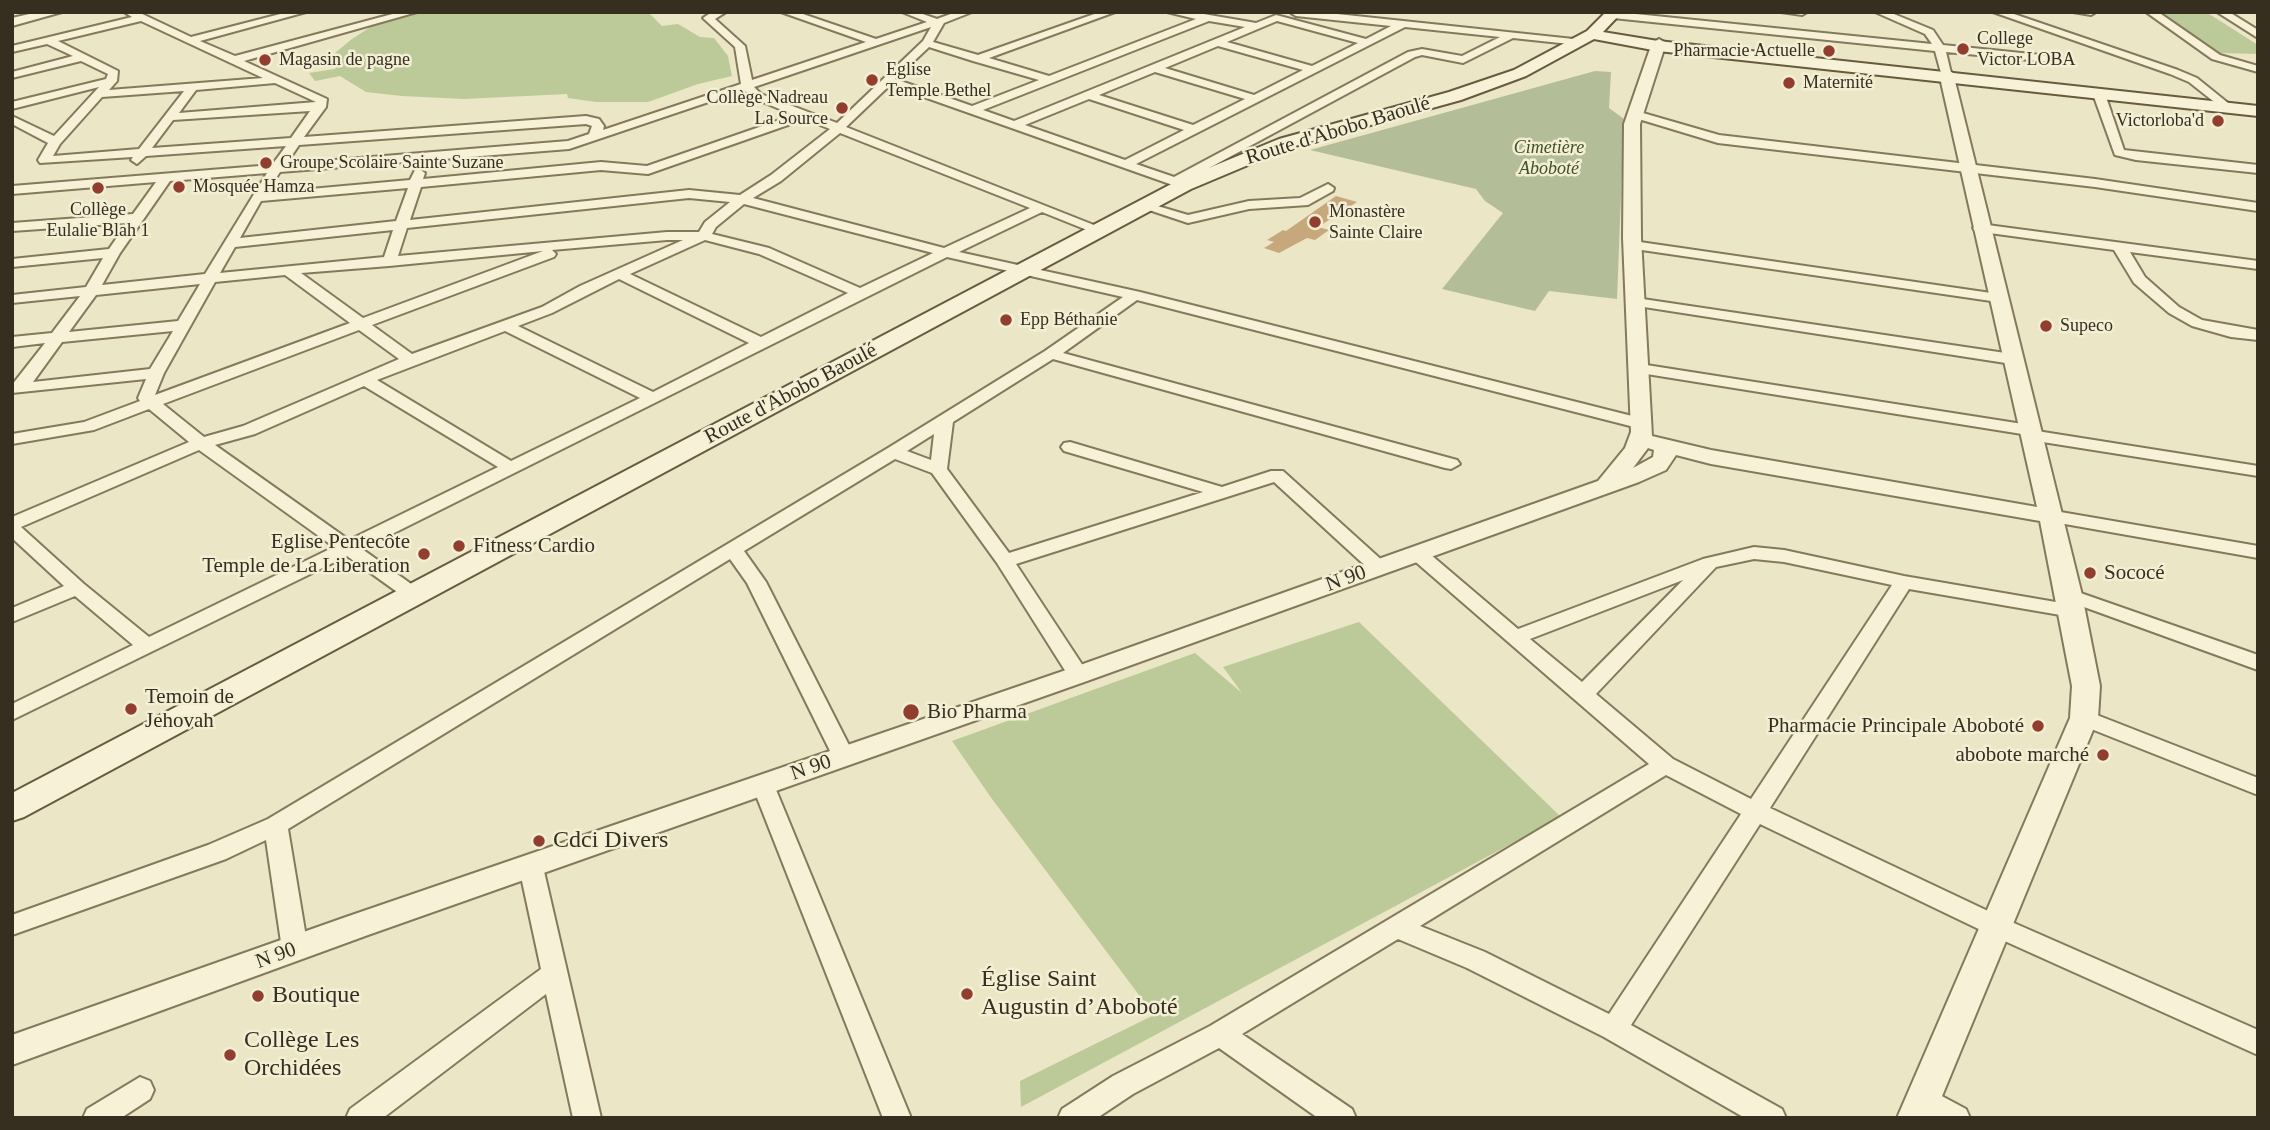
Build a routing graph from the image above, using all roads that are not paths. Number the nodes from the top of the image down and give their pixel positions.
1 (56, 12) edge
2 (129, 12) edge
3 (301, 12) edge
4 (412, 12) edge
5 (720, 12) edge
6 (786, 12) edge
7 (906, 12) edge
8 (967, 12) edge
9 (1110, 12) edge
10 (1172, 12) edge
11 (1291, 12) edge
12 (1786, 12) edge
13 (1802, 12) edge
14 (1881, 12) edge
15 (1998, 12) edge
16 (2078, 12) edge
17 (2091, 12) edge
18 (2151, 12) edge
19 (2222, 12) edge
20 (1614, 13) edge
21 (142, 18) junction
22 (1208, 18) junction
23 (1276, 18) junction
24 (12, 22) edge
25 (939, 23) junction
26 (1403, 24) junction
27 (1257, 26) junction
28 (2258, 35) edge
29 (1510, 36) junction
30 (1586, 38) junction
31 (48, 40) junction
32 (191, 40) junction
33 (878, 43) junction
34 (927, 43) junction
35 (1217, 43) junction
36 (1367, 43) junction
37 (1659, 45) junction
38 (12, 48) edge
39 (1940, 48) junction
40 (83, 57) junction
41 (977, 59) junction
42 (2051, 59) dead end
43 (234, 60) junction
44 (1155, 68) junction
45 (2255, 69) dead end
46 (1314, 70) junction
47 (12, 75) edge
48 (1947, 75) junction
49 (281, 80) junction
50 (1049, 80) junction
51 (111, 81) junction
52 (889, 81) junction
53 (193, 86) junction
54 (747, 87) junction
55 (99, 93) junction
56 (2099, 94) junction
57 (1089, 95) junction
58 (1257, 99) junction
59 (2222, 103) junction
60 (12, 106) edge
61 (320, 107) junction
62 (2258, 109) edge
63 (971, 111) junction
64 (1636, 115) junction
65 (804, 116) junction
66 (169, 117) junction
67 (12, 118) edge
68 (1013, 126) junction
69 (837, 129) junction
70 (1196, 130) junction
71 (594, 138) junction
72 (55, 142) junction
73 (295, 143) junction
74 (569, 145) junction
75 (142, 153) junction
76 (425, 157) junction
77 (1124, 165) junction
78 (601, 166) junction
79 (1968, 168) junction
80 (276, 169) junction
81 (2258, 169) edge
82 (166, 177) junction
83 (121, 181) junction
84 (415, 184) junction
85 (1179, 184) junction
86 (1328, 188) dead end
87 (12, 190) edge
88 (689, 194) junction
89 (256, 198) junction
90 (742, 199) junction
91 (1144, 206) junction
92 (1042, 207) junction
93 (2258, 207) edge
94 (137, 218) junction
95 (400, 224) junction
96 (12, 227) edge
97 (1980, 228) junction
98 (1097, 229) junction
99 (704, 236) junction
100 (230, 243) junction
101 (573, 245) junction
102 (1633, 245) junction
103 (2119, 246) junction
104 (113, 253) junction
105 (947, 253) junction
106 (389, 261) junction
107 (12, 263) edge
108 (2258, 265) edge
109 (288, 270) junction
110 (1023, 270) junction
111 (619, 274) junction
112 (212, 278) junction
113 (92, 291) junction
114 (860, 293) junction
115 (1135, 295) junction
116 (1998, 298) junction
117 (12, 299) edge
118 (1636, 302) junction
119 (362, 323) junction
120 (184, 325) junction
121 (508, 326) junction
122 (2258, 335) edge
123 (59, 338) junction
124 (12, 342) edge
125 (760, 343) junction
126 (1051, 354) junction
127 (2012, 359) junction
128 (410, 360) junction
129 (1640, 369) junction
130 (156, 373) junction
131 (367, 381) junction
132 (16, 389) edge
133 (653, 398) junction
134 (150, 401) junction
135 (945, 420) junction
136 (2029, 433) junction
137 (12, 439) edge
138 (1639, 439) junction
139 (201, 443) junction
140 (1070, 447) dead end
141 (894, 452) junction
142 (1665, 452) junction
143 (1451, 464) dead end
144 (511, 468) junction
145 (938, 469) junction
146 (2258, 471) edge
147 (1609, 482) junction
148 (1224, 493) junction
149 (2049, 516) junction
150 (12, 526) edge
151 (350, 547) junction
152 (733, 550) junction
153 (2258, 552) edge
154 (1417, 553) junction
155 (1004, 561) junction
156 (1710, 563) junction
157 (1378, 567) junction
158 (1904, 582) junction
159 (77, 588) junction
160 (414, 594) junction
161 (2071, 603) junction
162 (12, 616) edge
163 (1516, 637) junction
164 (146, 646) junction
165 (2258, 663) edge
166 (1078, 675) junction
167 (1583, 694) junction
168 (12, 713) edge
169 (2084, 718) junction
170 (844, 757) junction
171 (1665, 765) junction
172 (763, 785) junction
173 (2258, 787) edge
174 (12, 808) edge
175 (1756, 812) junction
176 (276, 825) junction
177 (531, 867) junction
178 (12, 925) edge
179 (1396, 927) junction
180 (1998, 927) junction
181 (295, 950) junction
182 (555, 973) junction
183 (1614, 1028) junction
184 (1220, 1034) junction
185 (2258, 1043) edge
186 (12, 1050) edge
187 (139, 1090) dead end
188 (1919, 1108) edge
189 (97, 1118) edge
190 (360, 1118) edge
191 (587, 1118) edge
192 (897, 1118) edge
193 (1072, 1118) edge
194 (1342, 1118) edge
195 (1772, 1118) edge
196 (1956, 1118) edge

1 - 24 street
2 - 21 street
3 - 32 street
4 - 43 street
5 - 54 street
6 - 33 street
7 - 25 street
8 - 25 street
9 - 41 street
10 - 22 street
11 - 23 street
11 - 26 street
12 - 13 street
14 - 39 street
15 - 59 street
16 - 17 street
18 - 45 street
19 - 28 street
20 - 30 main road, Route d'Abobo Baoulé
20 - 39 street
21 - 31 street
21 - 32 street
22 - 27 street
22 - 50 street
23 - 27 street
23 - 36 street
25 - 33 street
25 - 34 street
26 - 29 street
26 - 36 street
27 - 35 street
29 - 30 street
29 - 85 street
30 - 37 main road
30 - 85 main road, Route d'Abobo Baoulé
31 - 38 street
31 - 40 street
32 - 43 street
33 - 54 street
34 - 41 street
34 - 52 street
35 - 44 street
35 - 46 street
36 - 46 street
37 - 48 main road
37 - 64 street
39 - 42 street
39 - 48 street
40 - 47 street
40 - 51 street
41 - 50 street
43 - 49 street
44 - 57 street
44 - 58 street
46 - 58 street
48 - 56 main road
48 - 59 main road
48 - 79 street
49 - 53 street
49 - 61 street
50 - 63 street
51 - 55 street
51 - 60 street
52 - 63 street
52 - 69 street
53 - 55 street
53 - 66 street
54 - 65 street
54 - 71 street
55 - 72 street
56 - 62 main road
56 - 81 street
57 - 68 street
57 - 70 street
58 - 70 street
59 - 62 main road
61 - 66 street
61 - 73 street
63 - 68 street
64 - 79 street
64 - 102 street
65 - 69 street
65 - 78 street
66 - 75 street
67 - 72 street
68 - 77 street
69 - 90 street
69 - 92 street
70 - 77 street
71 - 73 street
71 - 74 street
72 - 75 street
73 - 75 street
73 - 80 street
74 - 76 street
74 - 78 street
75 - 83 street
76 - 80 street
76 - 84 street
77 - 85 street
78 - 84 street
78 - 88 street
79 - 93 street
79 - 97 street
80 - 82 street
80 - 89 street
82 - 83 street
82 - 94 street
83 - 87 street
84 - 89 street
84 - 95 street
85 - 91 main road, Route d'Abobo Baoulé
86 - 91 street
88 - 90 street
88 - 95 street
89 - 100 street
90 - 99 street
90 - 105 street
91 - 98 main road, Route d'Abobo Baoulé
92 - 98 street
92 - 105 street
94 - 96 street
94 - 104 street
95 - 100 street
95 - 106 street
97 - 103 street
97 - 116 street
98 - 110 main road, Route d'Abobo Baoulé
99 - 101 street
99 - 111 street
99 - 114 street
100 - 112 street
101 - 106 street
101 - 119 street
102 - 116 street
102 - 118 street
103 - 108 street
103 - 122 street
104 - 107 street
104 - 113 street
105 - 110 street
105 - 114 street
106 - 109 street
109 - 112 street
109 - 119 street
110 - 115 street
110 - 160 main road, Route d'Abobo Baoulé
111 - 121 street
111 - 125 street
112 - 113 street
112 - 120 street
113 - 117 street
113 - 123 street
114 - 125 street
115 - 126 street
115 - 138 street
116 - 127 street
118 - 127 street
118 - 129 street
119 - 128 street
119 - 134 street
120 - 123 street
120 - 130 street
121 - 128 street
121 - 133 street
123 - 124 street
123 - 132 street
125 - 133 street
126 - 135 street
126 - 143 street
127 - 136 street
128 - 131 street
129 - 136 street
129 - 138 street
130 - 132 street
130 - 134 street
131 - 139 street
131 - 144 street
133 - 144 street
134 - 137 street
134 - 139 street
135 - 141 street
135 - 145 street
136 - 146 street
136 - 149 street
138 - 142 street
138 - 147 street, N 90
139 - 150 street
139 - 151 street
140 - 148 street
141 - 145 street
141 - 152 street
142 - 147 street, N 90
142 - 149 street
144 - 151 street
145 - 155 street
147 - 154 street, N 90
148 - 155 street
148 - 157 street
149 - 153 street
149 - 161 street
150 - 159 street
151 - 160 street
151 - 164 street
152 - 170 street
152 - 176 street
154 - 157 street, N 90
154 - 163 street
155 - 166 street
156 - 158 street
156 - 163 street
156 - 167 street
157 - 166 street, N 90
158 - 161 street
158 - 175 street
159 - 162 street
159 - 164 street
160 - 174 main road, Route d'Abobo Baoulé
161 - 165 street
161 - 169 street
163 - 167 street
164 - 168 street
166 - 170 street, N 90
167 - 171 street
169 - 173 street
169 - 180 street
170 - 172 street, N 90
171 - 175 street
171 - 179 street
172 - 177 street, N 90
172 - 192 street
175 - 180 street
175 - 183 street
176 - 178 street
176 - 181 street
177 - 181 street, N 90
177 - 182 street
179 - 183 street
179 - 184 street
180 - 185 street
180 - 188 street
181 - 186 street, N 90
182 - 190 street
182 - 191 street
183 - 195 street
184 - 193 street
184 - 194 street
187 - 189 street
188 - 196 street

